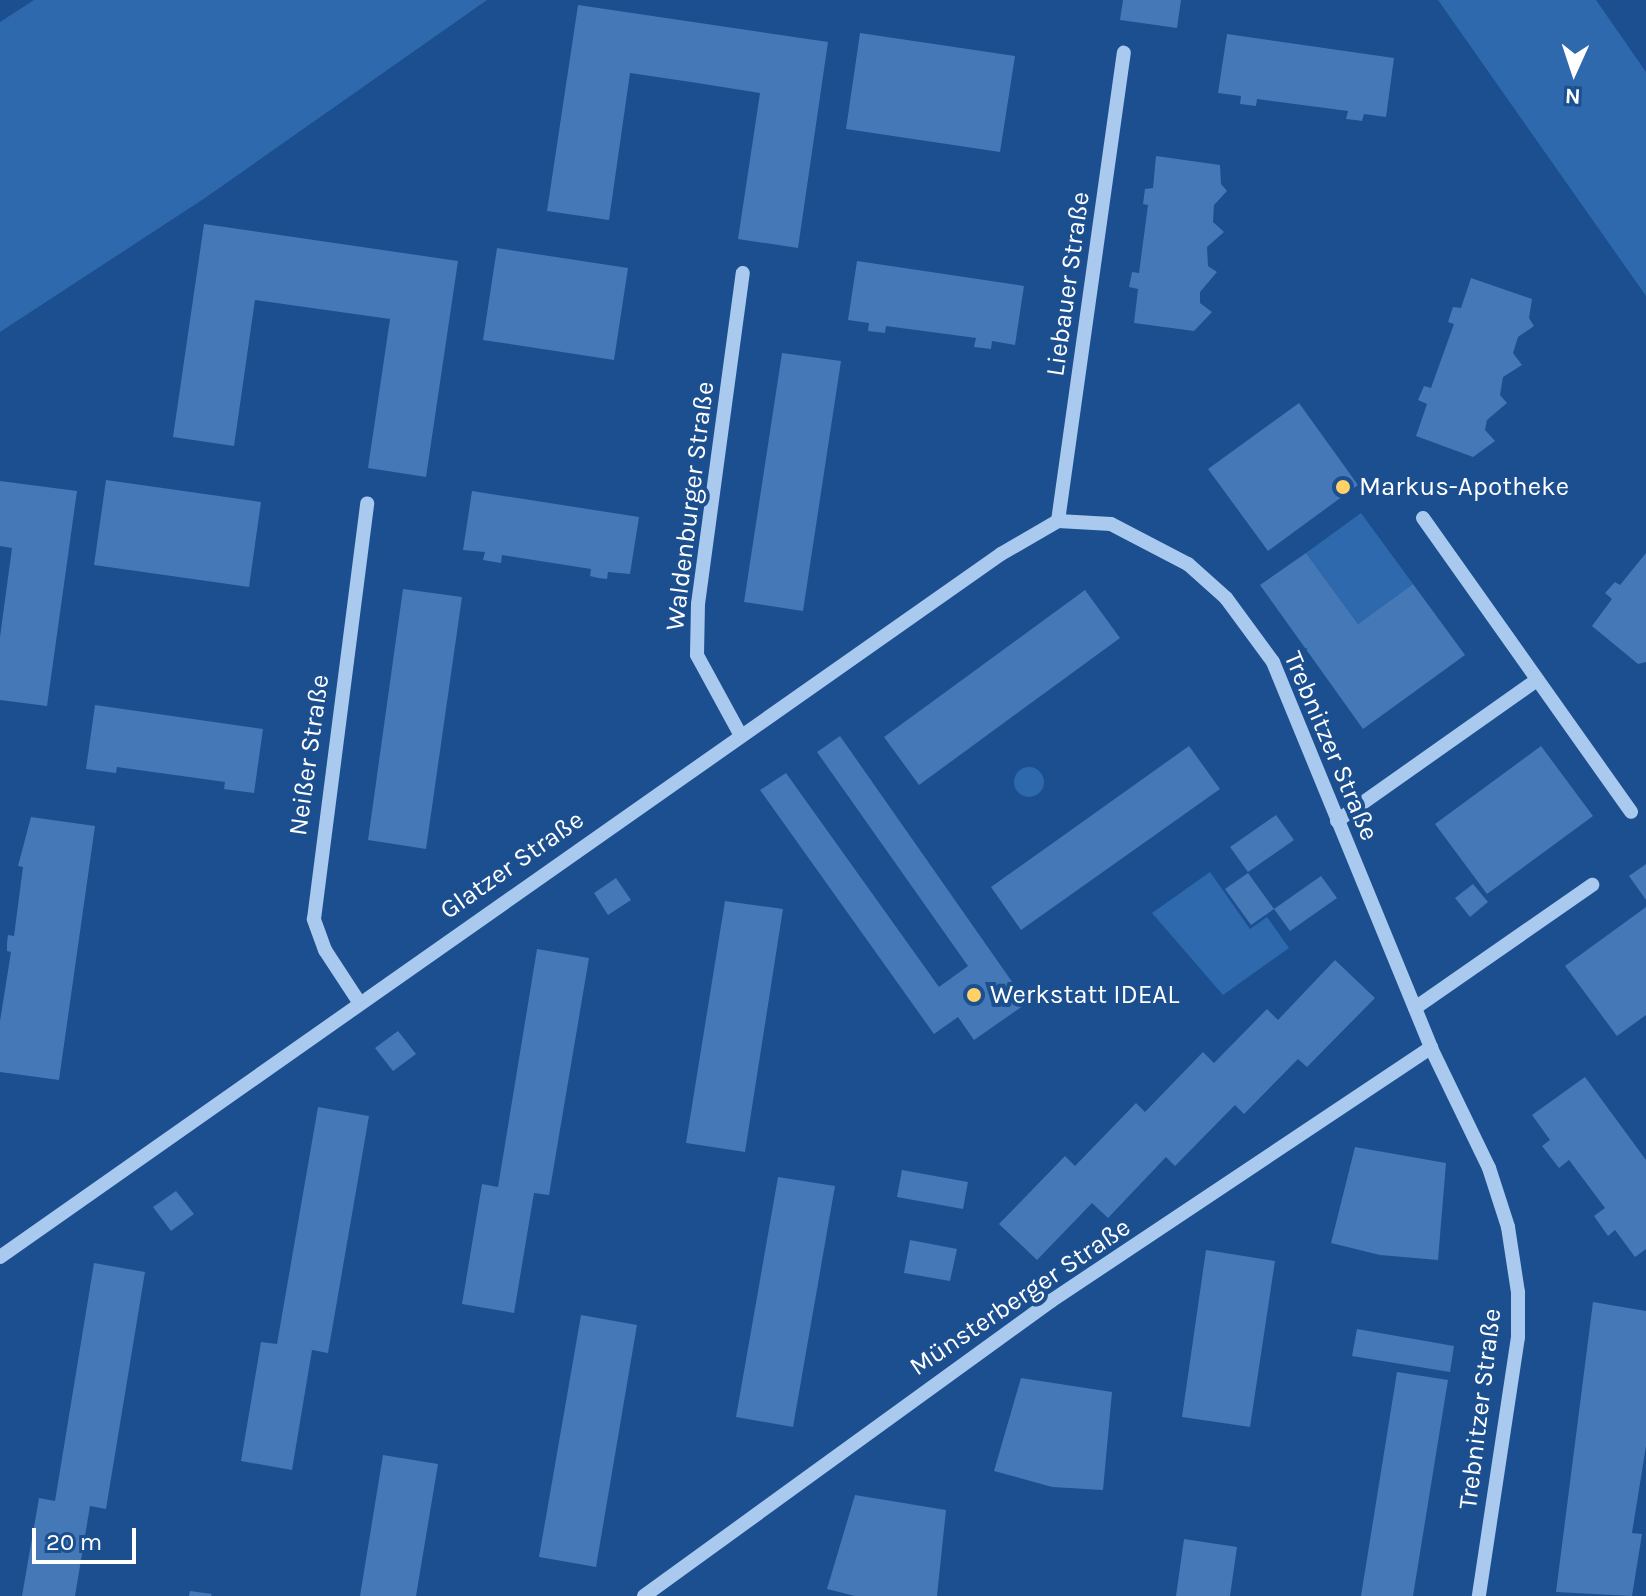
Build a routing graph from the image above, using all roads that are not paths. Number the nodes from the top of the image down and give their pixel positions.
1 (1124, 53) dead end
2 (743, 273) dead end
3 (367, 503) dead end
4 (1423, 518) dead end
5 (1058, 521) junction
6 (1537, 680) junction
7 (740, 734) junction
8 (1631, 812) dead end
9 (1337, 821) junction
10 (1592, 885) dead end
11 (359, 1002) junction
12 (1415, 1008) junction
13 (1431, 1048) junction
14 (0, 1257) edge
15 (644, 1596) edge
16 (1479, 1596) edge

1 - 5 street, Liebauer Straße
2 - 7 street, Waldenburger Straße
3 - 11 street, Neißer Straße
4 - 6 street
5 - 7 street, Glatzer Straße
5 - 9 street, Trebnitzer Straße
6 - 8 street
6 - 9 street
7 - 11 street, Glatzer Straße
9 - 12 street, Trebnitzer Straße
10 - 12 street
11 - 14 street, Glatzer Straße
12 - 13 street, Trebnitzer Straße
13 - 15 street, Münsterberger Straße
13 - 16 street, Trebnitzer Straße

